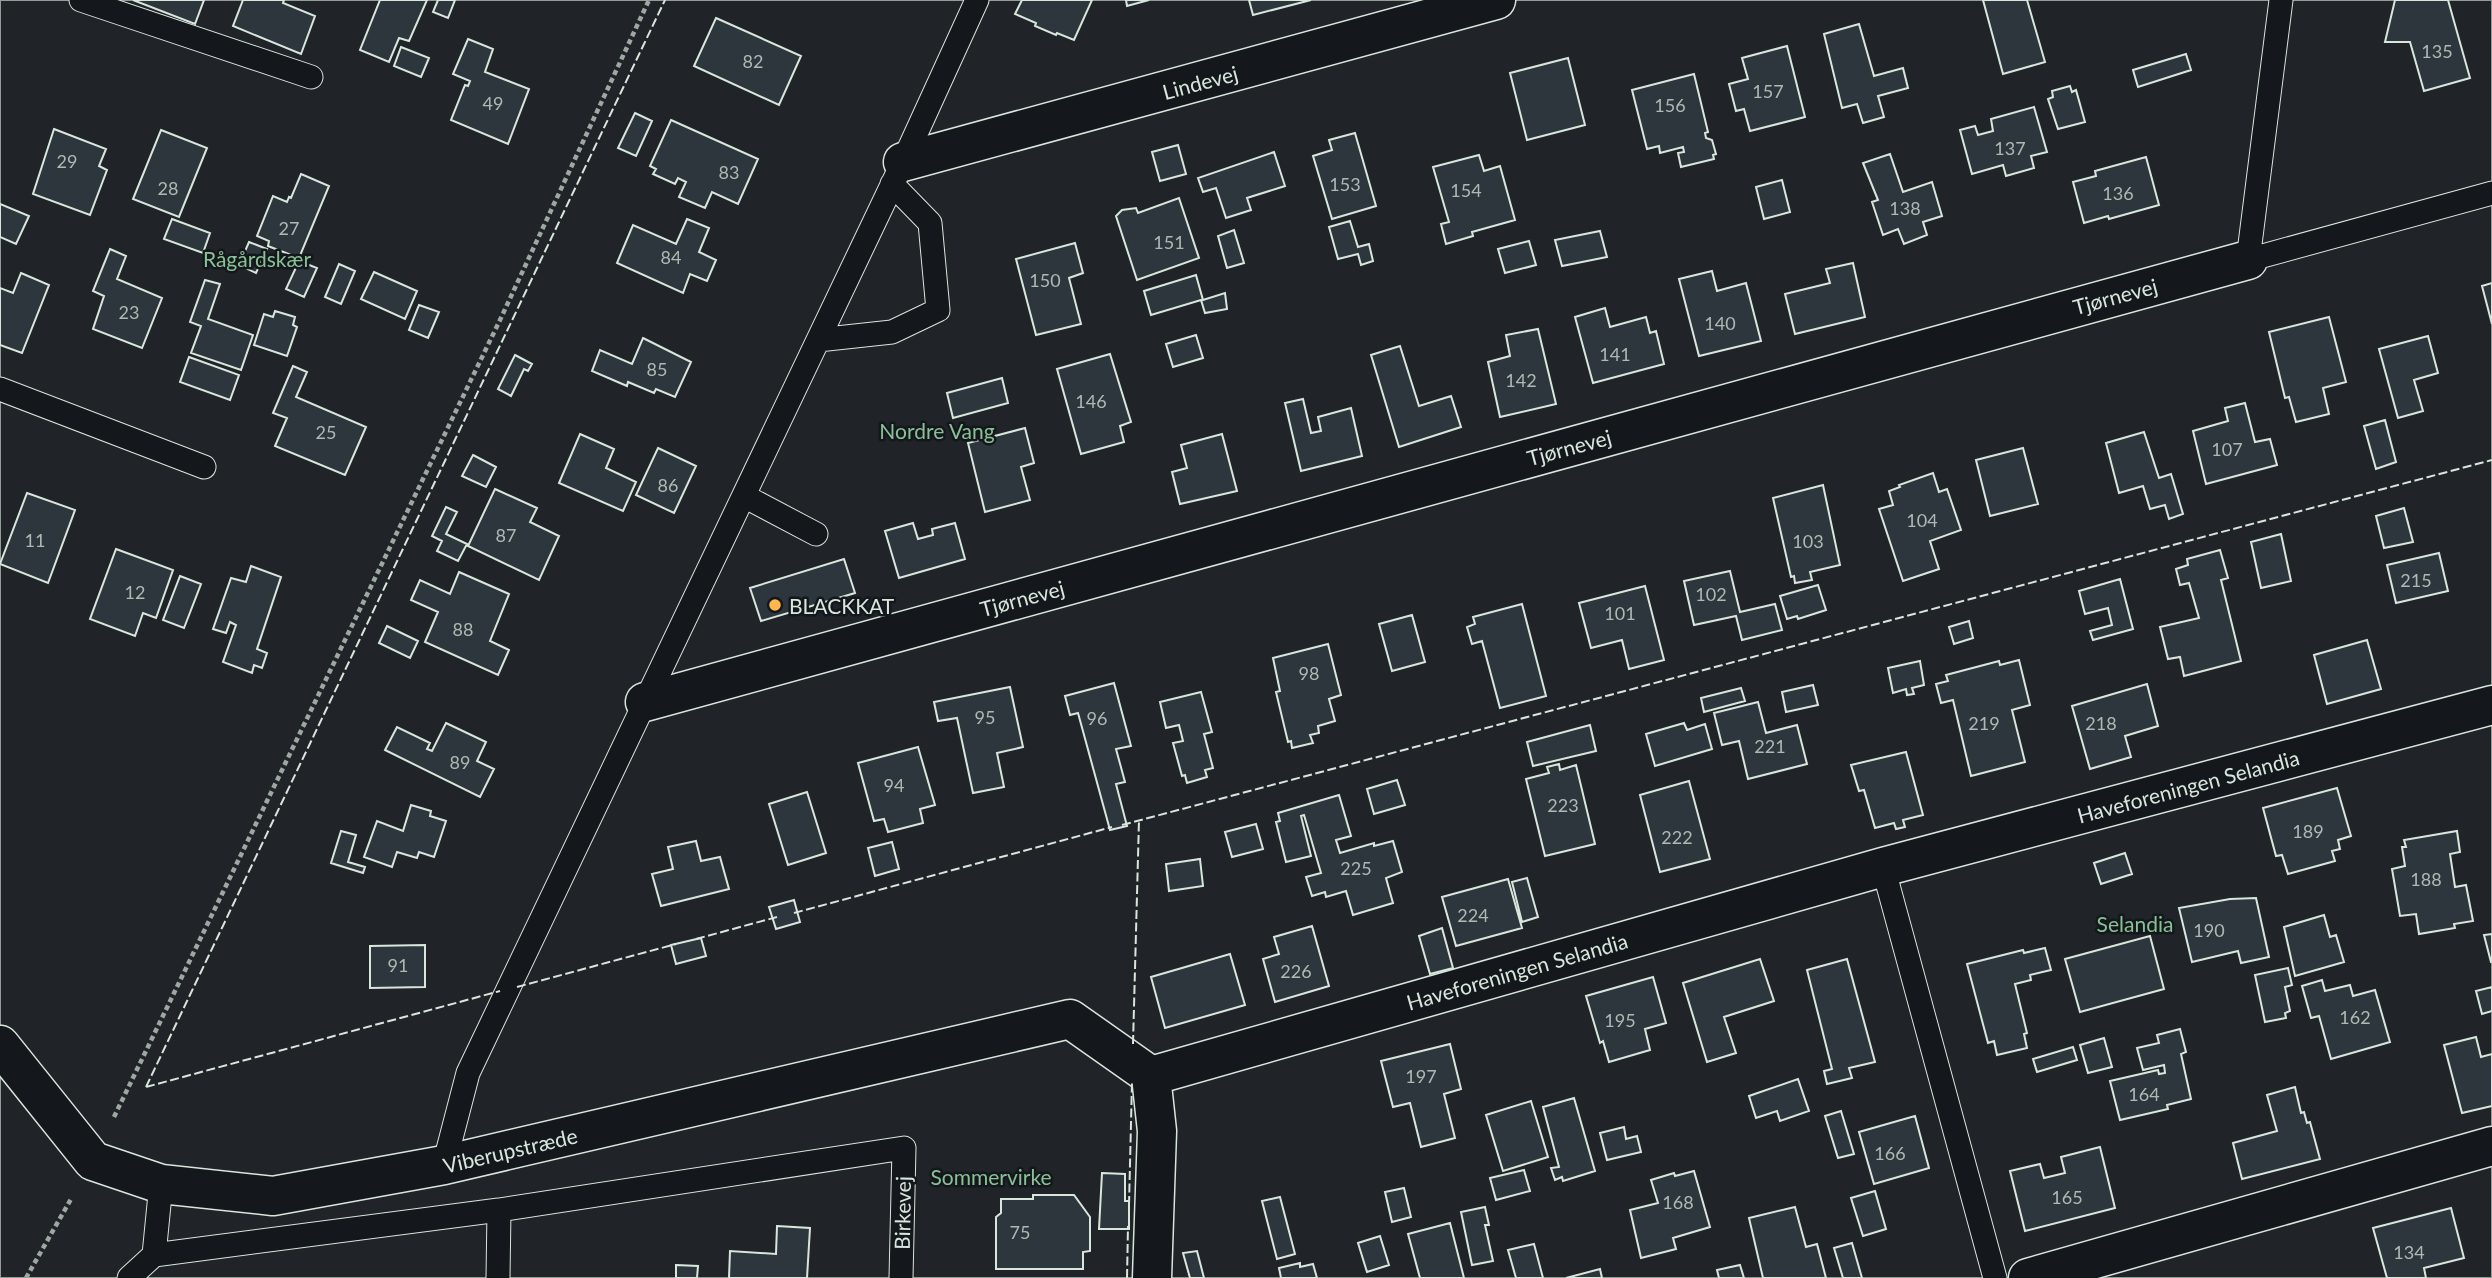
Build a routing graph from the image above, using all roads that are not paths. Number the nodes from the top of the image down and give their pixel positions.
1 (81, 0) edge
2 (977, 0) edge
3 (1496, 0) edge
4 (2281, 0) edge
5 (310, 77) dead end
6 (897, 173) junction
7 (2492, 193) edge
8 (2248, 260) junction
9 (818, 340) junction
10 (0, 389) edge
11 (204, 467) dead end
12 (744, 496) junction
13 (816, 534) dead end
14 (645, 702) junction
15 (2492, 705) edge
16 (1883, 867) junction
17 (0, 1045) edge
18 (1152, 1076) junction
19 (2492, 1146) edge
20 (444, 1165) junction
21 (161, 1184) junction
22 (499, 1210) junction
23 (154, 1255) junction
24 (129, 1278) edge
25 (498, 1278) edge
26 (901, 1278) edge
27 (1152, 1278) edge
28 (1995, 1278) edge
29 (2028, 1278) edge

1 - 5 lane
2 - 6 lane
3 - 6 street, Lindevej
4 - 8 lane
6 - 9 lane
6 - 9 lane
7 - 8 lane, Tjørnevej
8 - 14 street, Tjørnevej
9 - 12 lane
10 - 11 lane
12 - 13 lane
12 - 14 lane
14 - 20 lane
15 - 16 street, Haveforeningen Selandia
16 - 18 street, Haveforeningen Selandia
16 - 28 lane
17 - 21 street, Viberupstræde
18 - 20 street, Viberupstræde
18 - 27 street
19 - 29 street
20 - 21 street, Viberupstræde
21 - 23 lane
22 - 23 lane
22 - 25 lane
22 - 26 lane, Birkevej
23 - 24 lane

